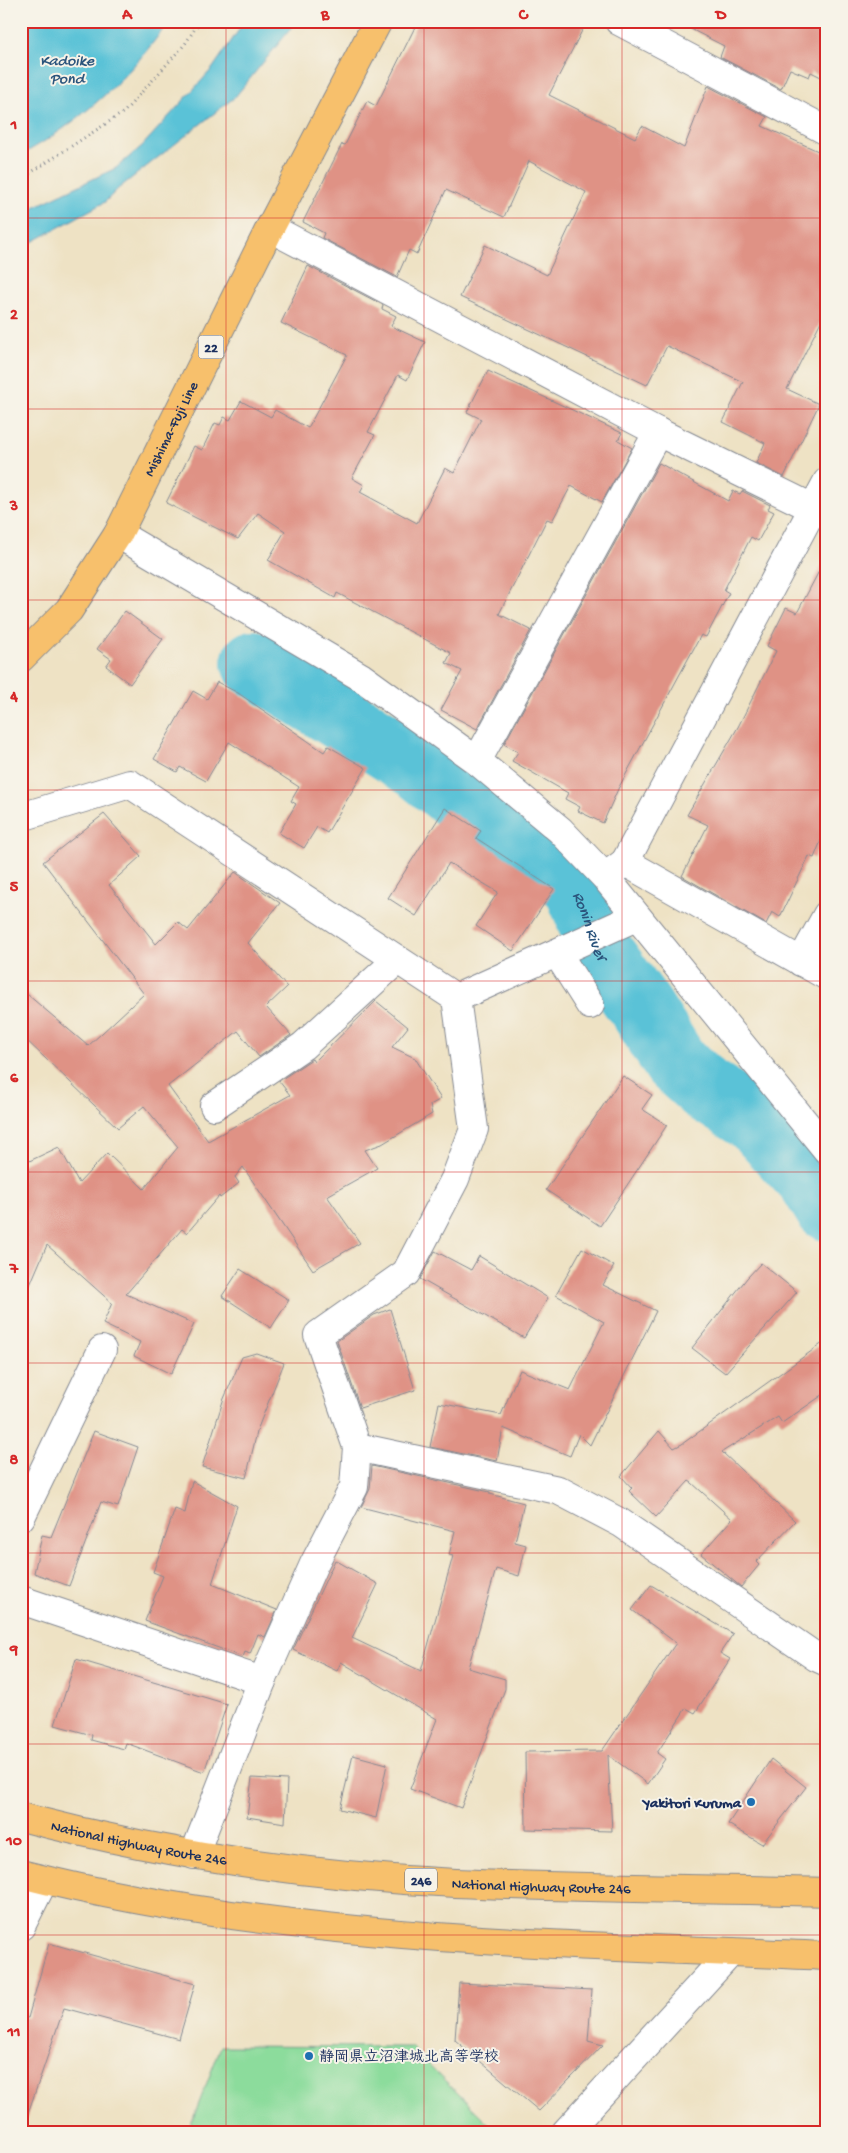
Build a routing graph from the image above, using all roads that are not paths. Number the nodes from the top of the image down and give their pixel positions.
1 (378, 21) edge
2 (618, 21) edge
3 (827, 131) edge
4 (270, 228) junction
5 (658, 432) junction
6 (827, 482) edge
7 (820, 512) edge
8 (118, 534) junction
9 (21, 658) edge
10 (477, 761) junction
11 (21, 817) edge
12 (615, 870) junction
13 (827, 915) edge
14 (636, 917) junction
15 (557, 953) junction
16 (397, 960) junction
17 (801, 962) junction
18 (827, 976) edge
19 (456, 998) junction
20 (590, 1005) dead end
21 (214, 1106) dead end
22 (827, 1150) edge
23 (102, 1350) dead end
24 (357, 1448) junction
25 (21, 1517) edge
26 (21, 1600) edge
27 (827, 1662) edge
28 (262, 1681) junction
29 (21, 1817) edge
30 (194, 1855) junction
31 (33, 1877) edge
32 (827, 1892) edge
33 (21, 1926) edge
34 (731, 1952) junction
35 (827, 1956) edge
36 (566, 2132) edge

1 - 4 main road, Mishima-Fuji Line / 22
2 - 3 street
4 - 5 street
4 - 8 main road, Mishima-Fuji Line / 22
5 - 7 street
5 - 10 street
6 - 7 street
7 - 12 street
8 - 9 main road, Mishima-Fuji Line / 22
8 - 10 street
10 - 12 street
11 - 16 street
12 - 14 street
12 - 17 street
13 - 17 street
14 - 15 street
14 - 22 street
15 - 19 street
15 - 20 street
16 - 19 street
16 - 21 street
17 - 18 street
19 - 24 street
23 - 25 street
24 - 27 street
24 - 28 street
26 - 28 street
28 - 30 street
29 - 30 main road, National Highway Route 246 / 246
30 - 32 main road, National Highway Route 246 / 246
31 - 33 street
31 - 34 main road
34 - 35 main road
34 - 36 street

